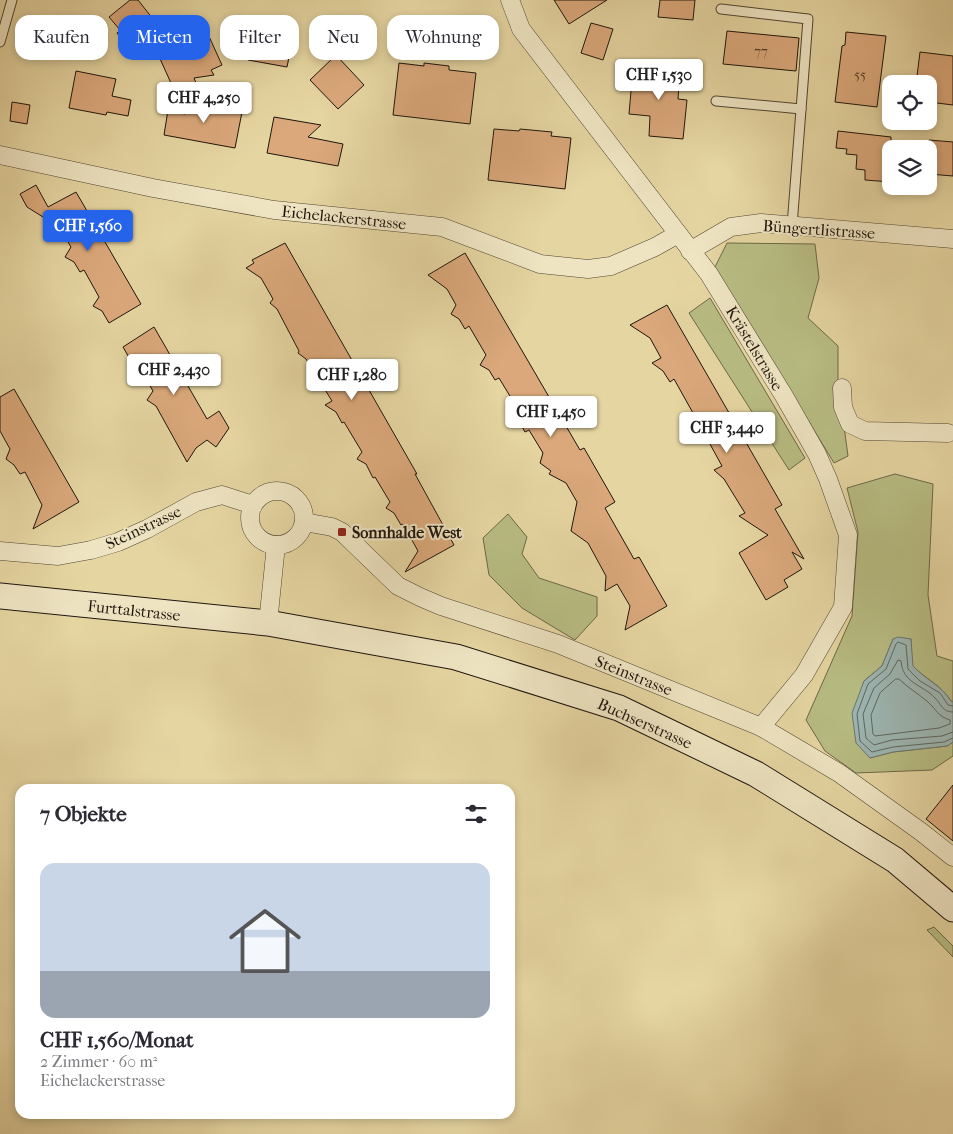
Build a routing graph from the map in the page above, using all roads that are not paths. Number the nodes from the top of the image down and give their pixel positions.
1 (12, 0) edge
2 (510, 0) edge
3 (720, 9) dead end
4 (0, 42) edge
5 (716, 101) dead end
6 (801, 109) junction
7 (0, 155) edge
8 (792, 226) junction
9 (678, 234) junction
10 (953, 239) edge
11 (690, 251) junction
12 (842, 388) dead end
13 (948, 433) dead end
14 (253, 505) junction
15 (304, 522) junction
16 (276, 545) junction
17 (0, 551) edge
18 (0, 596) edge
19 (268, 623) junction
20 (761, 727) junction
21 (953, 857) edge
22 (953, 909) edge

1 - 4 lane
2 - 9 street, Krästelstrasse
3 - 6 lane
5 - 6 lane
6 - 8 lane
7 - 9 street, Eichelackerstrasse
8 - 10 street, Büngertlistrasse
8 - 11 street, Büngertlistrasse
9 - 11 street, Krästelstrasse
11 - 20 street, Krästelstrasse
12 - 13 street
14 - 15 street
14 - 16 street
14 - 17 street, Steinstrasse
15 - 16 street
15 - 20 street, Steinstrasse
16 - 19 street
18 - 19 main road, Furttalstrasse
19 - 22 main road, Buchserstrasse
20 - 21 street, Steinstrasse

